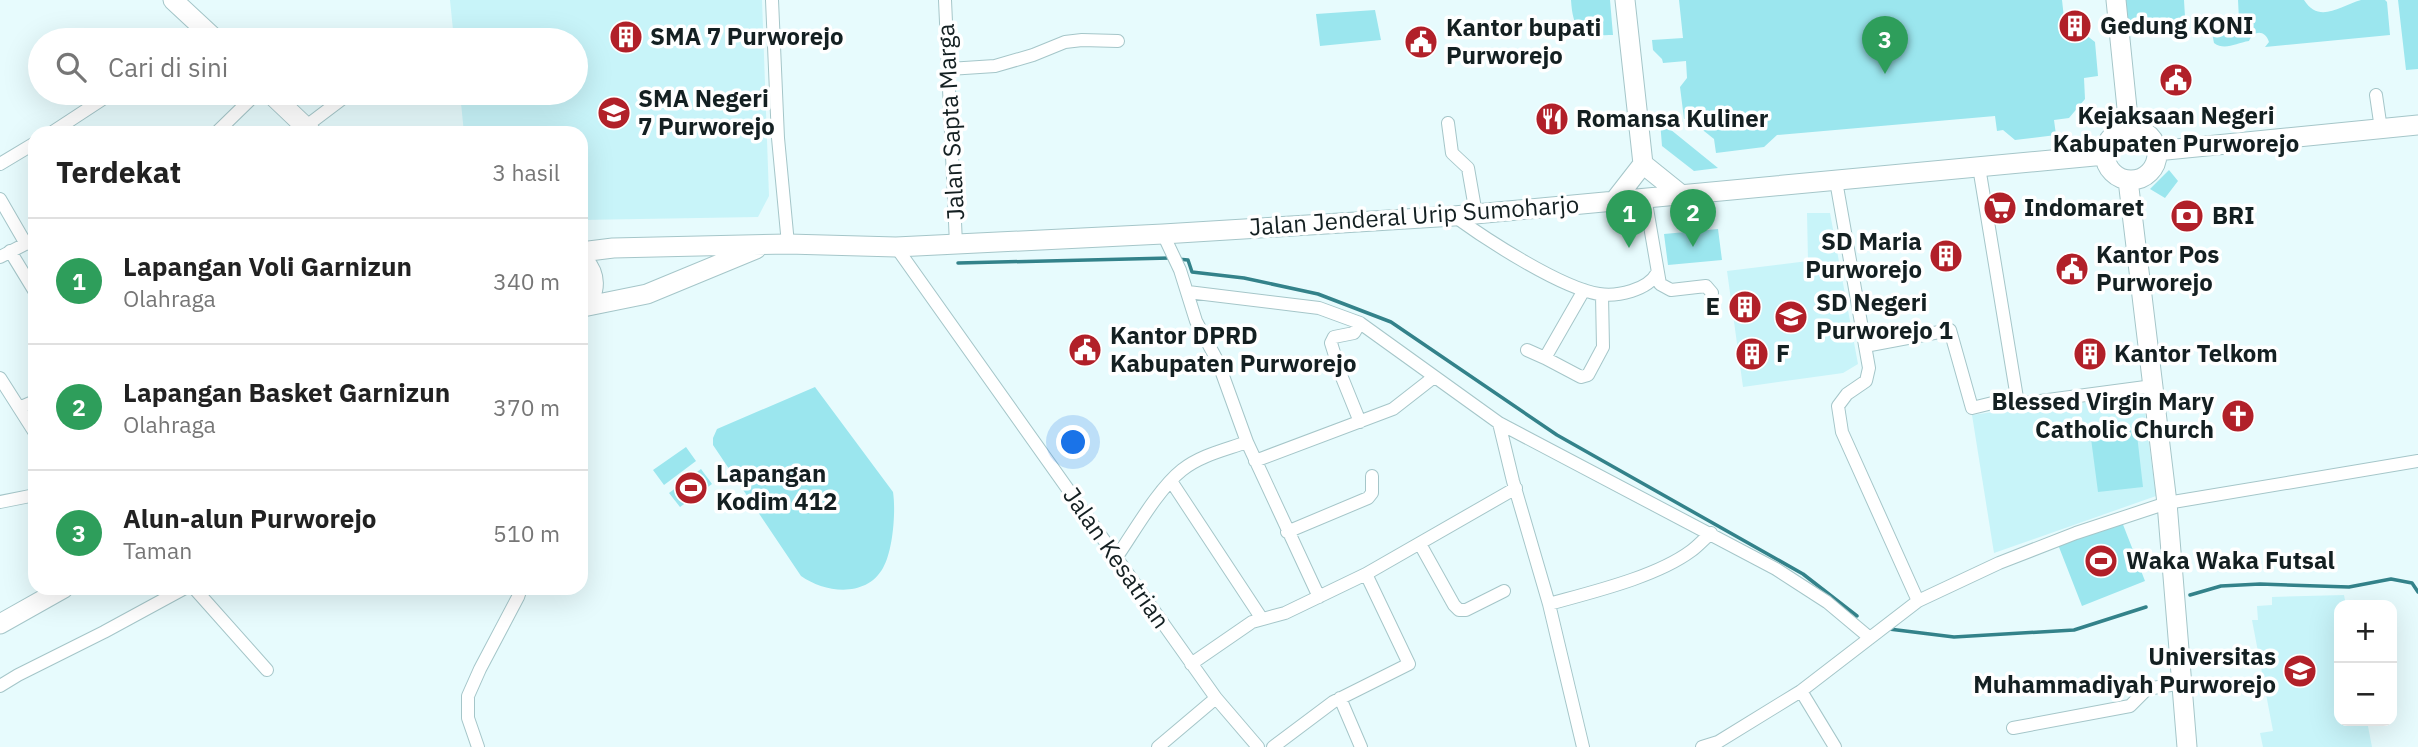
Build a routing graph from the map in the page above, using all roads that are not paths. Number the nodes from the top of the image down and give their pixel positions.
1 (173, 0) edge
2 (772, 0) edge
3 (945, 0) edge
4 (1625, 0) edge
5 (2116, 0) edge
6 (203, 28) edge
7 (1118, 41) dead end
8 (949, 69) junction
9 (2376, 95) dead end
10 (94, 105) edge
11 (245, 105) edge
12 (283, 105) edge
13 (337, 105) edge
14 (1448, 123) dead end
15 (2418, 125) edge
16 (62, 126) edge
17 (223, 126) edge
18 (305, 126) edge
19 (313, 126) edge
20 (2129, 128) junction
21 (2381, 129) junction
22 (28, 147) edge
23 (2156, 151) junction
24 (2105, 155) junction
25 (0, 164) edge
26 (1643, 164) junction
27 (1979, 167) junction
28 (2127, 180) junction
29 (1836, 181) junction
30 (1679, 193) junction
31 (1645, 197) junction
32 (0, 199) edge
33 (1615, 200) junction
34 (1476, 214) junction
35 (1454, 216) junction
36 (28, 238) edge
37 (1166, 240) junction
38 (28, 243) edge
39 (788, 244) junction
40 (956, 244) junction
41 (763, 245) junction
42 (895, 247) junction
43 (588, 251) edge
44 (5, 254) edge
45 (588, 265) edge
46 (1657, 273) junction
47 (28, 283) edge
48 (1584, 290) junction
49 (1188, 292) junction
50 (1712, 293) dead end
51 (1602, 295) junction
52 (588, 300) edge
53 (588, 306) edge
54 (1360, 323) junction
55 (1865, 346) junction
56 (1527, 350) dead end
57 (1545, 358) junction
58 (1434, 377) junction
59 (0, 378) edge
60 (2153, 386) junction
61 (2017, 397) junction
62 (28, 404) edge
63 (19, 408) junction
64 (28, 422) edge
65 (1360, 422) junction
66 (1499, 423) junction
67 (1247, 442) junction
68 (1255, 461) junction
69 (2418, 461) edge
70 (1372, 476) dead end
71 (1171, 481) junction
72 (1516, 488) junction
73 (28, 496) edge
74 (0, 502) edge
75 (2167, 503) junction
76 (1287, 532) junction
77 (1711, 533) junction
78 (1419, 544) junction
79 (1116, 558) junction
80 (1366, 574) junction
81 (1504, 591) dead end
82 (52, 595) edge
83 (172, 595) edge
84 (200, 595) edge
85 (519, 595) edge
86 (1319, 597) junction
87 (1918, 601) junction
88 (1549, 604) junction
89 (1262, 619) junction
90 (0, 624) edge
91 (1870, 638) junction
92 (1191, 664) junction
93 (267, 670) dead end
94 (2182, 683) junction
95 (0, 686) edge
96 (1801, 691) junction
97 (1216, 698) junction
98 (1340, 698) junction
99 (2013, 728) dead end
100 (478, 747) edge
101 (1158, 747) edge
102 (1258, 747) edge
103 (1273, 747) edge
104 (1361, 747) edge
105 (1583, 747) edge
106 (1702, 747) edge
107 (1835, 747) edge
108 (2187, 747) edge

1 - 6 main road
2 - 39 street
3 - 8 street, Jalan Sapta Marga
4 - 26 main road
5 - 20 main road
7 - 8 street
8 - 40 street, Jalan Sapta Marga
9 - 21 street
10 - 16 street
11 - 17 street
12 - 18 main road
13 - 19 street
14 - 34 street
15 - 21 main road
20 - 23 main road
20 - 24 main road
21 - 23 main road
22 - 25 street
23 - 28 main road
24 - 27 main road, Jalan Jenderal Urip Sumoharjo
24 - 28 main road
26 - 30 main road
26 - 33 main road
27 - 29 main road, Jalan Jenderal Urip Sumoharjo
27 - 61 street
28 - 60 main road
29 - 30 main road, Jalan Jenderal Urip Sumoharjo
29 - 55 street
30 - 31 main road, Jalan Jenderal Urip Sumoharjo
31 - 33 main road, Jalan Jenderal Urip Sumoharjo
31 - 46 street
32 - 36 street
33 - 34 main road, Jalan Jenderal Urip Sumoharjo
34 - 35 main road, Jalan Jenderal Urip Sumoharjo
35 - 37 main road, Jalan Jenderal Urip Sumoharjo
35 - 48 street
37 - 40 main road, Jalan Jenderal Urip Sumoharjo
37 - 49 street
38 - 44 street
39 - 41 main road, Jalan Jenderal Urip Sumoharjo
39 - 42 main road, Jalan Jenderal Urip Sumoharjo
40 - 42 main road, Jalan Jenderal Urip Sumoharjo
41 - 43 main road, Jalan Jenderal Urip Sumoharjo
41 - 53 main road
42 - 79 street, Jalan Kesatrian
44 - 47 street
45 - 52 main road
46 - 50 street
46 - 51 street
48 - 51 street
48 - 57 street
49 - 54 street
49 - 67 street
51 - 57 street
54 - 58 street
54 - 65 street
55 - 61 street
55 - 87 street
56 - 57 street
58 - 65 street
58 - 66 street
59 - 63 street
60 - 61 street
60 - 75 main road
62 - 63 street
63 - 64 street
65 - 68 street
66 - 72 street
66 - 77 street
67 - 68 street
67 - 71 street
68 - 76 street
69 - 75 street
70 - 76 street
71 - 79 street
71 - 89 street
72 - 78 street
72 - 88 street
73 - 74 street
75 - 87 street
75 - 94 main road
76 - 86 street
77 - 88 street
77 - 91 street
78 - 80 street
78 - 81 street
79 - 92 street, Jalan Kesatrian
80 - 86 street
80 - 98 street
82 - 90 main road
83 - 95 street
84 - 93 street
85 - 100 street
86 - 89 street
87 - 91 street
88 - 105 street
89 - 92 street
91 - 96 street
92 - 97 street, Jalan Kesatrian
94 - 99 street
94 - 108 main road
96 - 106 street
96 - 107 street
97 - 101 street
97 - 102 street, Jalan Kesatrian
98 - 103 street
98 - 104 street

